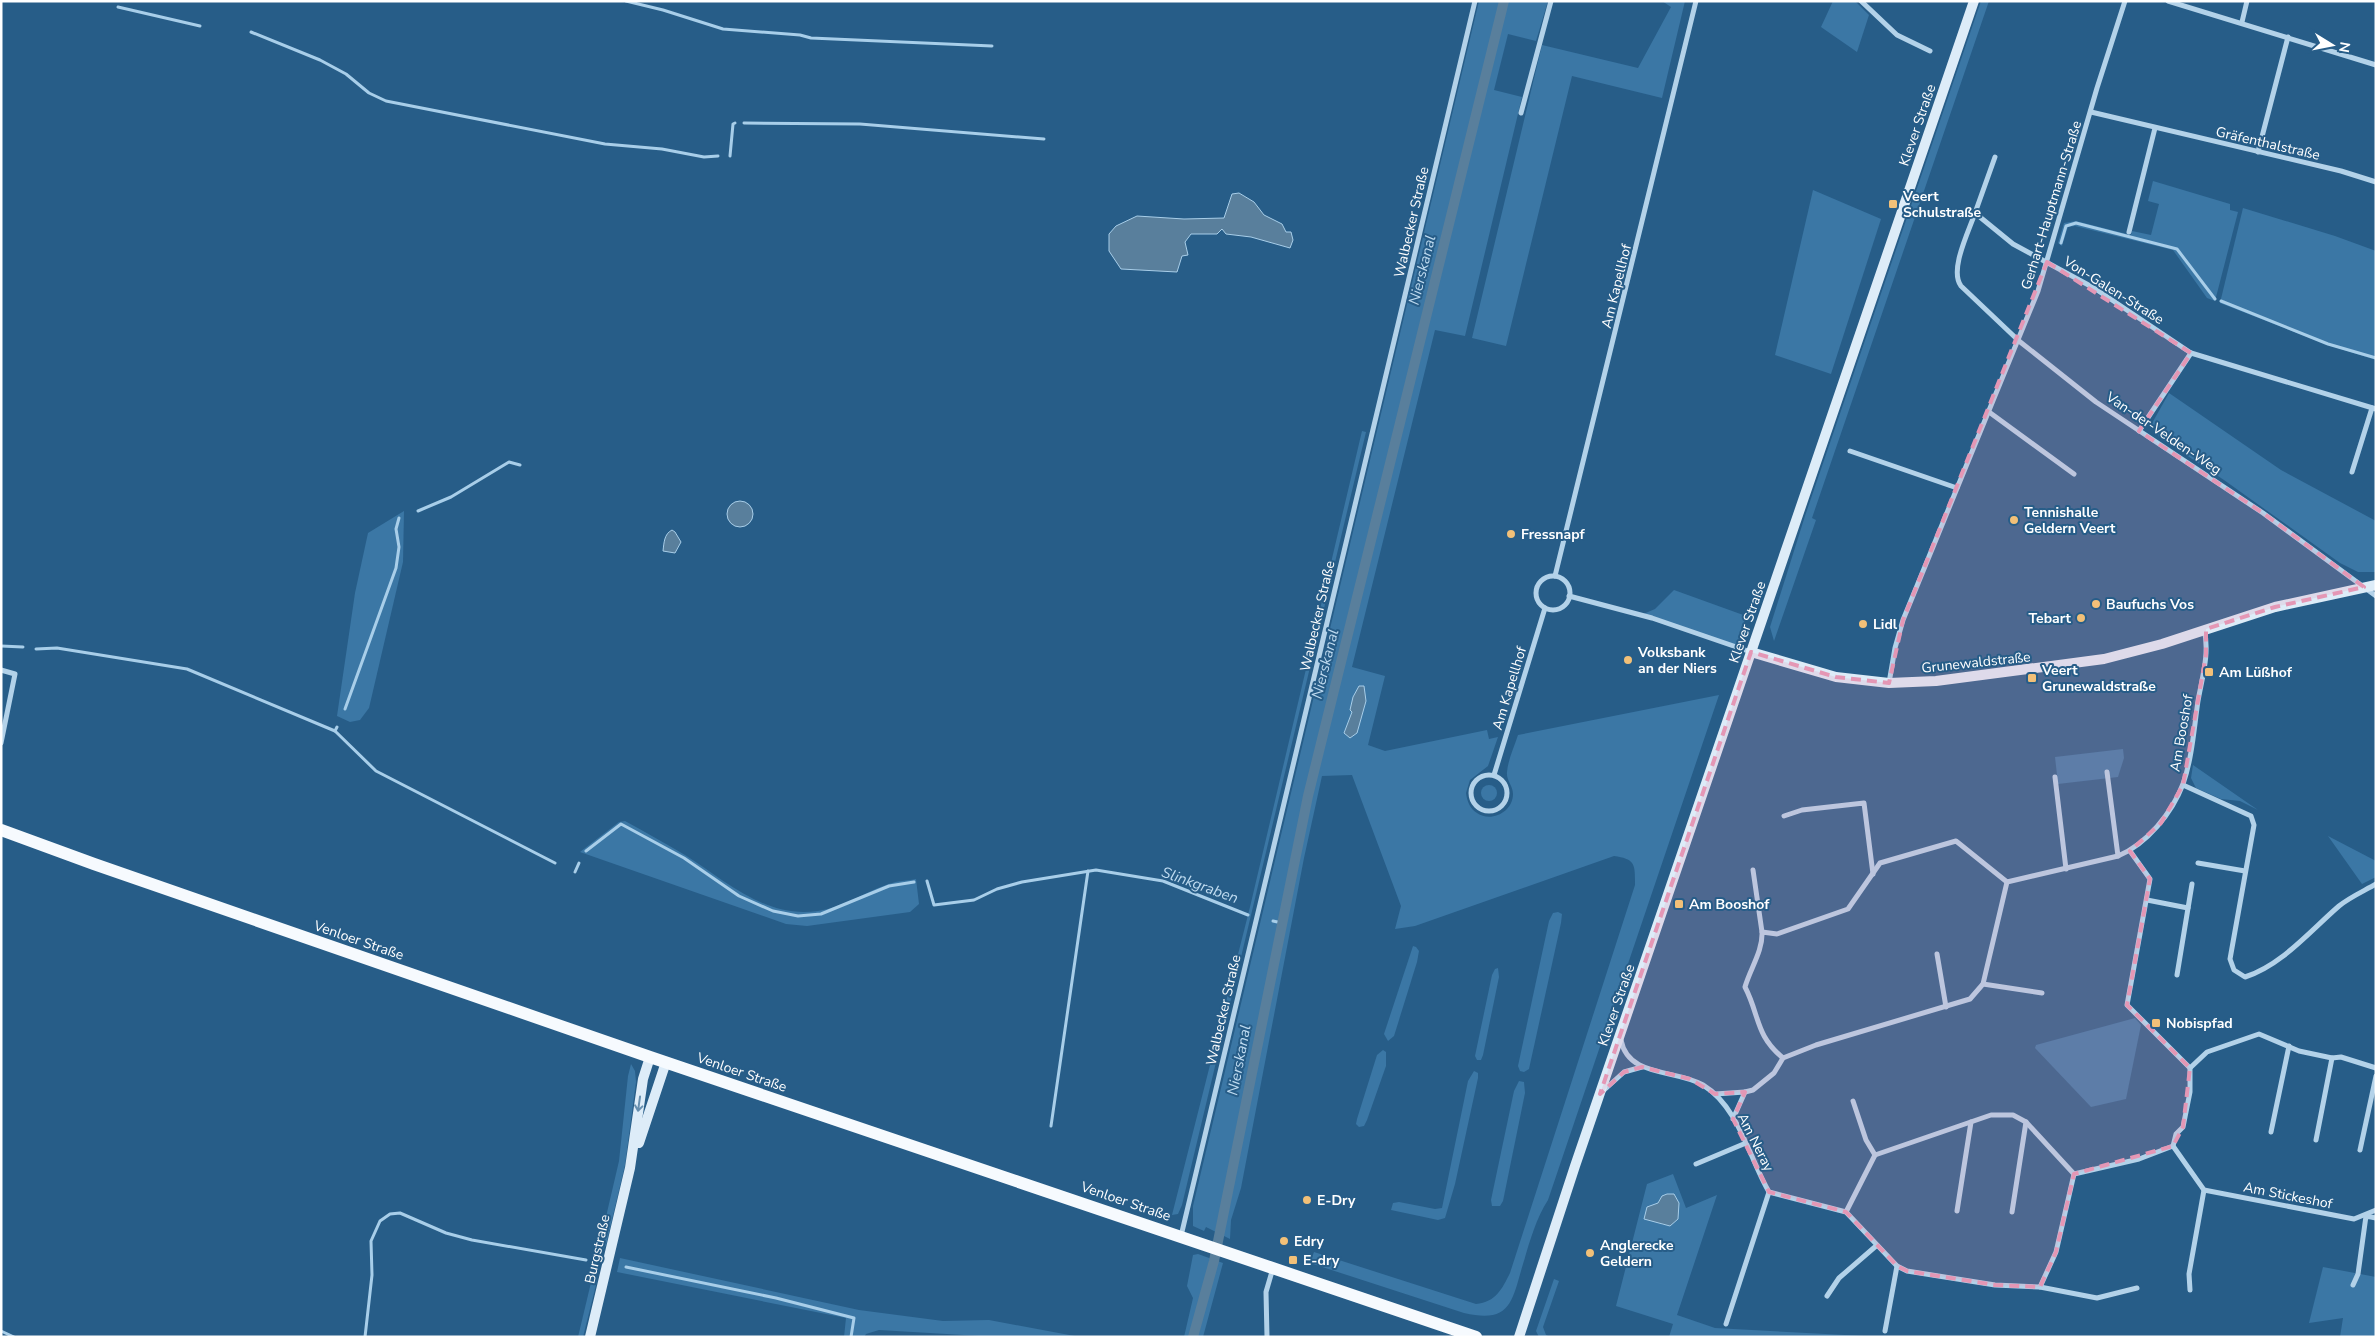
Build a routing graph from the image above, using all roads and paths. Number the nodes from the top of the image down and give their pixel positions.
1 (1475, 1) edge
2 (1551, 1) edge
3 (1696, 1) edge
4 (1861, 1) edge
5 (1974, 1) edge
6 (2126, 1) edge
7 (2168, 1) edge
8 (2248, 1) edge
9 (2242, 22) junction
10 (2288, 37) junction
11 (1930, 51) dead end
12 (2376, 65) edge
13 (2091, 112) junction
14 (1521, 113) dead end
15 (2155, 128) junction
16 (2258, 152) junction
17 (1995, 157) dead end
18 (2376, 182) edge
19 (1976, 213) junction
20 (2130, 232) dead end
21 (2047, 262) junction
22 (2019, 341) junction
23 (2191, 353) junction
24 (2374, 409) edge
25 (1989, 412) junction
26 (2139, 431) junction
27 (1850, 451) dead end
28 (2352, 472) dead end
29 (2074, 474) dead end
30 (1957, 488) junction
31 (1556, 576) junction
32 (2376, 584) edge
33 (2364, 587) junction
34 (1569, 596) junction
35 (2376, 596) edge
36 (1545, 608) junction
37 (2204, 629) junction
38 (1751, 652) junction
39 (1, 670) edge
40 (1889, 683) junction
41 (1, 743) edge
42 (2107, 772) dead end
43 (1494, 775) junction
44 (2054, 777) dead end
45 (2183, 785) junction
46 (1784, 816) dead end
47 (1, 830) edge
48 (2130, 851) junction
49 (2118, 856) junction
50 (2198, 864) dead end
51 (2066, 868) junction
52 (1753, 870) dead end
53 (2245, 871) junction
54 (1873, 874) junction
55 (2007, 882) junction
56 (2192, 884) dead end
57 (2376, 884) edge
58 (2147, 900) junction
59 (2188, 908) junction
60 (1762, 932) junction
61 (1937, 954) dead end
62 (2177, 975) dead end
63 (1983, 984) junction
64 (2042, 994) dead end
65 (1946, 1007) junction
66 (1620, 1036) junction
67 (2289, 1046) junction
68 (650, 1057) junction
69 (1783, 1058) junction
70 (2332, 1058) junction
71 (666, 1062) junction
72 (1642, 1067) junction
73 (2190, 1068) junction
74 (2376, 1068) edge
75 (2376, 1076) edge
76 (1745, 1092) junction
77 (1600, 1094) junction
78 (1715, 1094) junction
79 (1853, 1101) dead end
80 (1733, 1119) junction
81 (1971, 1122) junction
82 (2026, 1122) junction
83 (2271, 1132) dead end
84 (2316, 1140) dead end
85 (1746, 1143) junction
86 (2173, 1146) junction
87 (2360, 1150) dead end
88 (1875, 1155) junction
89 (1696, 1164) dead end
90 (630, 1168) junction
91 (2074, 1174) junction
92 (2204, 1190) junction
93 (1769, 1192) junction
94 (2376, 1210) edge
95 (1957, 1211) dead end
96 (1846, 1212) junction
97 (2012, 1212) dead end
98 (2366, 1216) junction
99 (2376, 1218) edge
100 (1181, 1236) junction
101 (1876, 1246) junction
102 (1897, 1266) junction
103 (1273, 1268) junction
104 (2353, 1285) dead end
105 (2040, 1287) junction
106 (2137, 1288) dead end
107 (2190, 1290) dead end
108 (1826, 1296) dead end
109 (1726, 1324) dead end
110 (1885, 1331) dead end
111 (590, 1337) edge
112 (1267, 1337) edge
113 (1476, 1337) edge
114 (1519, 1337) edge

1 - 100 street, Walbecker Straße
2 - 14 street
3 - 31 street, Am Kapellhof
4 - 11 street
5 - 38 main road, Klever Straße
6 - 13 street, Gerhart-Hauptmann-Straße
7 - 9 street
8 - 9 street
9 - 10 street
10 - 12 street
10 - 16 street
13 - 15 street, Gräfenthalstraße
13 - 21 street, Gerhart-Hauptmann-Straße
15 - 16 street, Gräfenthalstraße
15 - 20 street
16 - 18 street, Gräfenthalstraße
17 - 19 street
19 - 21 street, Von-Galen-Straße
19 - 22 street, Van-der-Velden-Weg
21 - 22 street, Gerhart-Hauptmann-Straße
21 - 23 street, Von-Galen-Straße
22 - 25 street, Gerhart-Hauptmann-Straße
22 - 26 street, Van-der-Velden-Weg
23 - 24 street, Von-Galen-Straße
23 - 26 street
24 - 28 street, Von-Galen-Straße
25 - 29 street
25 - 30 street, Gerhart-Hauptmann-Straße
26 - 33 street, Van-der-Velden-Weg
27 - 30 street
30 - 40 street, Gerhart-Hauptmann-Straße
31 - 34 street
31 - 36 street
32 - 33 main road, Grunewaldstraße
33 - 35 street, Van-der-Velden-Weg
33 - 37 main road, Grunewaldstraße
34 - 36 street
34 - 38 street
36 - 43 street, Am Kapellhof
37 - 40 main road, Grunewaldstraße
37 - 45 street, Am Booshof
38 - 40 main road, Grunewaldstraße
38 - 66 main road, Klever Straße
39 - 41 street
42 - 49 street
43 - 43 street
44 - 51 street
45 - 48 street, Am Booshof
45 - 53 street
46 - 54 street
47 - 68 main road, Venloer Straße
48 - 49 street, Am Booshof
48 - 58 street
49 - 51 street, Am Booshof
50 - 53 street
51 - 55 street, Am Booshof
52 - 60 street
53 - 57 street
54 - 55 street
54 - 60 street
55 - 63 street
56 - 59 street
58 - 59 street
58 - 73 street
59 - 62 street
60 - 69 street
61 - 65 street
63 - 64 street
63 - 65 street
65 - 69 street
66 - 72 street, Am Neray
66 - 77 main road, Klever Straße
67 - 70 street
67 - 73 street
67 - 83 street
68 - 71 main road, Venloer Straße
68 -> 90 main road, Burgstraße
69 - 76 street
70 - 74 street
70 - 84 street
71 - 90 main road, Burgstraße
71 - 100 main road, Venloer Straße
72 - 77 street
72 - 78 street, Am Neray
73 - 86 street
75 - 87 street
76 - 78 street
76 - 80 street
77 - 114 main road, Klever Straße
78 - 80 street, Am Neray
79 - 88 street
80 - 85 street, Am Neray
81 - 82 street
81 - 88 street
81 - 95 street
82 - 91 street
82 - 97 street
85 - 89 street
85 - 93 street, Am Neray
86 - 91 street
86 - 92 street
88 - 96 street
90 - 111 main road, Burgstraße
91 - 105 street
92 - 98 street, Am Stickeshof
92 - 107 street
93 - 96 street, Am Neray
93 - 109 street, Am Neray
94 - 98 street, Am Stickeshof
96 - 101 street
98 - 99 street, Am Stickeshof
98 - 104 street
100 - 103 main road, Venloer Straße
101 - 102 street
101 - 108 street
102 - 105 street
102 - 110 street
103 - 112 street
103 - 113 main road, Venloer Straße
105 - 106 street

